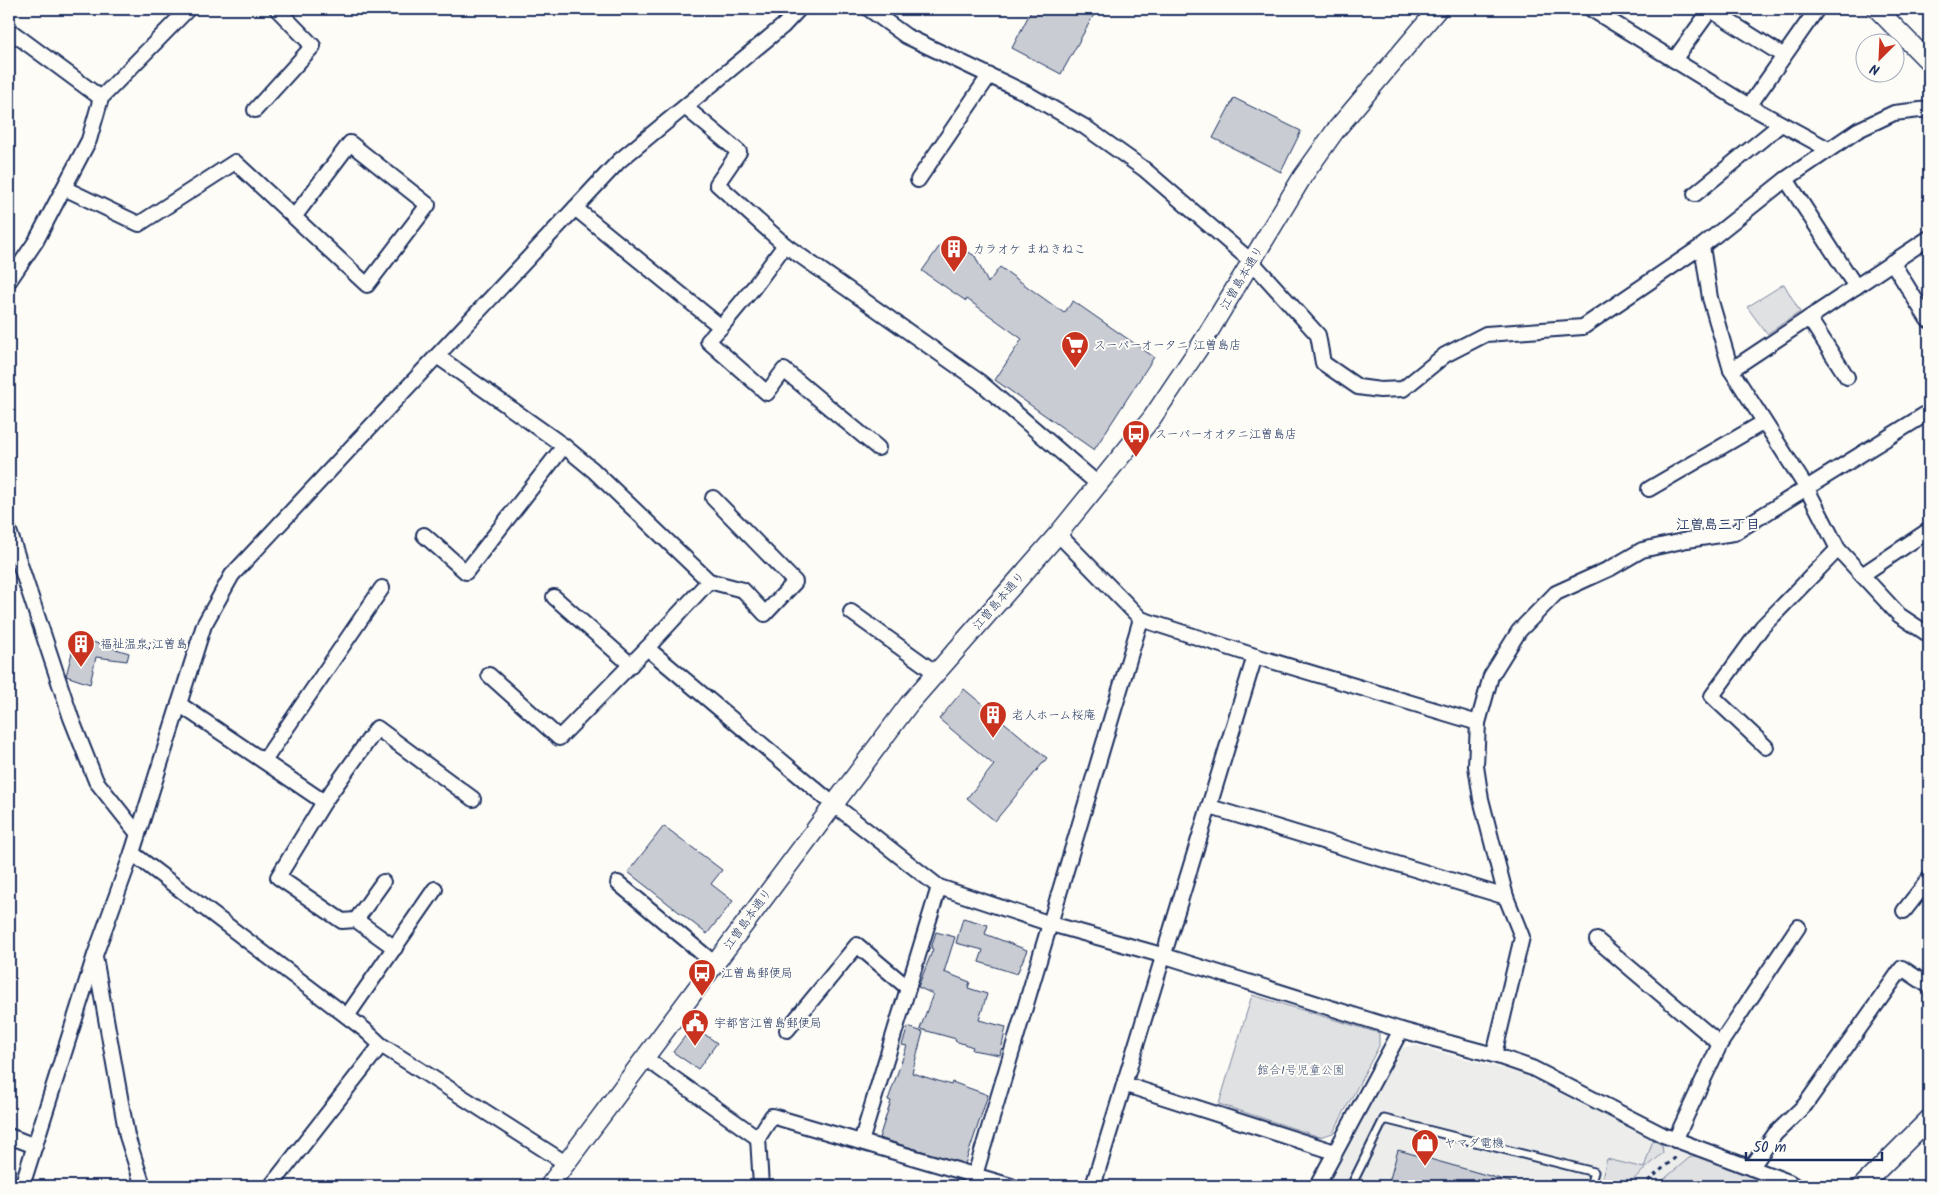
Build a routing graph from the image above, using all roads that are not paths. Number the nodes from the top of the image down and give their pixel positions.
1 (188, 9) edge
2 (277, 9) edge
3 (799, 9) edge
4 (869, 9) edge
5 (1438, 9) edge
6 (1591, 9) edge
7 (1711, 9) edge
8 (1817, 9) edge
9 (1877, 9) edge
10 (9, 30) edge
11 (1928, 55) edge
12 (1784, 56) junction
13 (1674, 60) junction
14 (990, 76) junction
15 (101, 98) junction
16 (1750, 106) junction
17 (685, 107) junction
18 (1929, 109) edge
19 (255, 110) dead end
20 (1781, 124) junction
21 (1828, 149) junction
22 (1786, 179) junction
23 (918, 180) dead end
24 (64, 188) junction
25 (1696, 194) dead end
26 (575, 208) junction
27 (294, 216) junction
28 (1929, 238) edge
29 (784, 245) junction
30 (1702, 246) junction
31 (1252, 262) junction
32 (1892, 262) junction
33 (9, 281) edge
34 (1856, 287) junction
35 (1809, 318) junction
36 (1928, 320) edge
37 (721, 327) junction
38 (437, 356) junction
39 (1731, 370) junction
40 (1847, 377) dead end
41 (1929, 412) edge
42 (1764, 422) junction
43 (564, 446) junction
44 (878, 448) dead end
45 (1099, 485) junction
46 (1806, 487) junction
47 (1649, 489) dead end
48 (713, 498) dead end
49 (1929, 530) edge
50 (9, 531) edge
51 (1058, 534) junction
52 (424, 535) dead end
53 (11, 544) edge
54 (1838, 549) junction
55 (1862, 575) junction
56 (709, 581) junction
57 (382, 588) dead end
58 (554, 597) dead end
59 (851, 612) dead end
60 (1141, 619) junction
61 (1929, 635) edge
62 (647, 648) junction
63 (1255, 656) junction
64 (631, 665) junction
65 (936, 673) junction
66 (489, 675) dead end
67 (179, 704) junction
68 (1478, 723) junction
69 (1766, 747) dead end
70 (264, 761) junction
71 (473, 799) dead end
72 (324, 802) junction
73 (833, 804) junction
74 (1210, 807) junction
75 (138, 834) junction
76 (132, 853) junction
77 (1929, 879) edge
78 (383, 882) dead end
79 (618, 883) dead end
80 (938, 887) junction
81 (436, 889) dead end
82 (1506, 897) junction
83 (1904, 911) dead end
84 (356, 920) junction
85 (1051, 924) junction
86 (1798, 927) dead end
87 (1597, 940) dead end
88 (395, 948) junction
89 (95, 955) junction
90 (1165, 956) junction
91 (715, 964) junction
92 (1929, 986) edge
93 (908, 988) junction
94 (347, 1016) junction
95 (787, 1030) dead end
96 (1401, 1030) junction
97 (1720, 1044) junction
98 (381, 1045) junction
99 (1494, 1055) junction
100 (645, 1058) junction
101 (1126, 1084) junction
102 (1928, 1123) edge
103 (9, 1136) edge
104 (758, 1138) junction
105 (1675, 1140) junction
106 (861, 1142) junction
107 (35, 1146) junction
108 (1335, 1152) junction
109 (567, 1164) junction
110 (1751, 1168) junction
111 (972, 1181) edge
112 (1353, 1182) dead end
113 (22, 1186) edge
114 (143, 1186) edge
115 (271, 1186) edge
116 (549, 1186) edge
117 (762, 1186) edge
118 (1011, 1186) edge
119 (1093, 1186) edge
120 (1317, 1186) edge
121 (1590, 1186) edge
122 (1795, 1186) edge
123 (1862, 1186) edge

1 - 15 street
2 - 19 street
3 - 17 street
4 - 14 street
5 - 31 street, 江曽島本通り
6 - 13 street
7 - 12 street
7 - 13 street
8 - 12 street
9 - 11 street
10 - 15 street
12 - 16 street
13 - 16 street
14 - 23 street
14 - 31 street
15 - 24 street
16 - 20 street
17 - 26 street
17 - 29 street
18 - 21 street
20 - 21 street
20 - 25 street
21 - 22 street
22 - 30 street
22 - 34 street
24 - 27 street
24 - 33 street
26 - 37 street
26 - 38 street
27 - 27 street
28 - 32 street
29 - 37 street
29 - 45 street
30 - 31 street
30 - 39 street
31 - 45 street, 江曽島本通り
32 - 34 street
32 - 36 street
34 - 35 street
35 - 39 street
35 - 40 street
37 - 44 street
38 - 43 street
38 - 67 street
39 - 42 street
41 - 46 street
42 - 46 street
42 - 47 street
43 - 52 street
43 - 56 street
45 - 51 street, 江曽島本通り
46 - 54 street
46 - 68 street
48 - 56 street
49 - 55 street
50 - 53 street
51 - 60 street
51 - 65 street, 江曽島本通り
53 - 75 street
54 - 55 street
54 - 69 street
55 - 61 street
56 - 62 street
57 - 70 street
58 - 64 street
59 - 65 street
60 - 63 street
60 - 85 street
62 - 64 street
62 - 73 street
63 - 68 street
63 - 74 street
64 - 66 street
65 - 73 street, 江曽島本通り
67 - 70 street
67 - 75 street
68 - 82 street
70 - 72 street
71 - 72 street
72 - 84 street
73 - 80 street
73 - 91 street, 江曽島本通り
74 - 82 street
74 - 90 street
75 - 76 street
76 - 89 street
76 - 94 street
77 - 83 street
78 - 84 street
79 - 91 street
80 - 85 street
80 - 93 street
81 - 88 street
82 - 99 street
84 - 88 street
85 - 90 street
85 - 111 street
86 - 97 street
87 - 97 street
88 - 94 street
89 - 107 street
89 - 114 street
90 - 96 street
90 - 101 street
91 - 100 street, 江曽島本通り
92 - 110 street
93 - 95 street
93 - 106 street
94 - 98 street
96 - 99 street
96 - 108 street
97 - 105 street
98 - 109 street
98 - 115 street
99 - 105 street
100 - 104 street
100 - 109 street, 江曽島本通り
101 - 108 street
101 - 119 street
102 - 123 street
103 - 107 street
104 - 106 street
104 - 117 street
105 - 110 street
106 - 111 street
107 - 113 street
108 - 120 street
109 - 116 street, 江曽島本通り
110 - 122 street
111 - 118 street
112 - 121 lane

